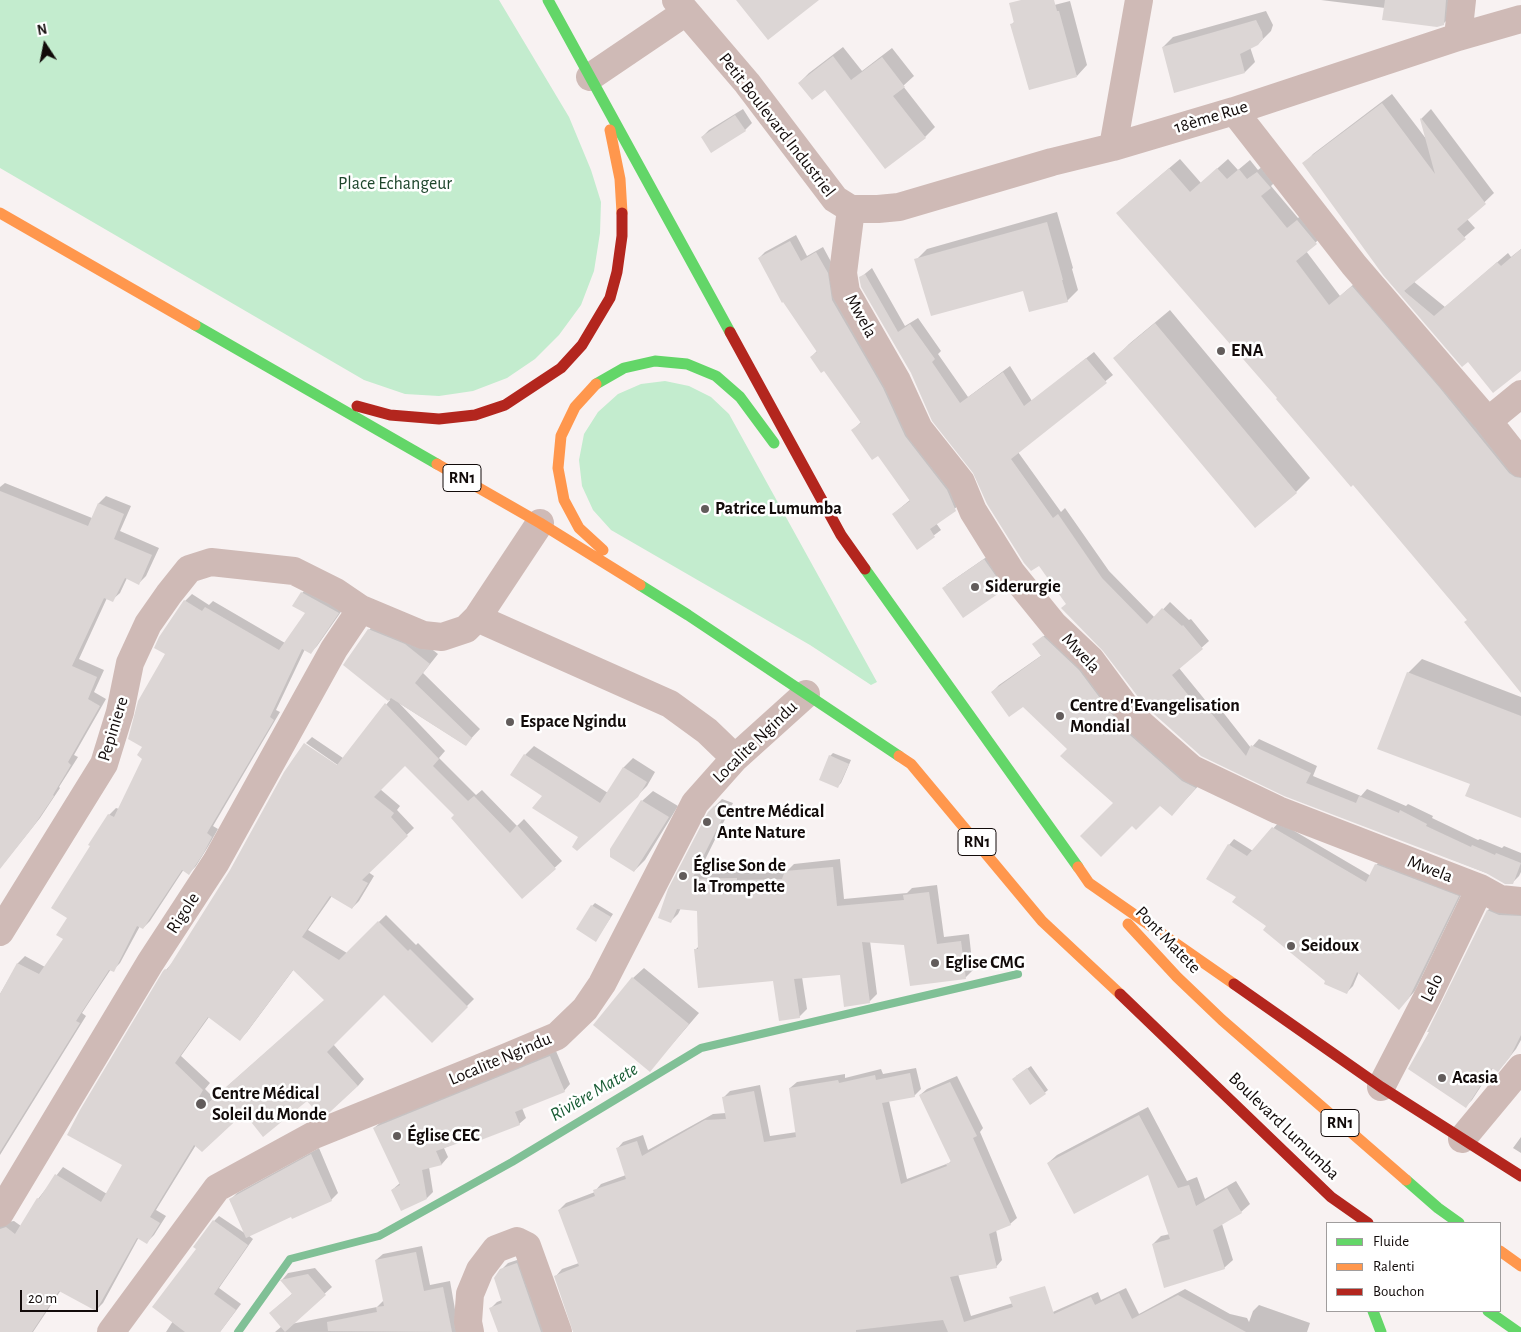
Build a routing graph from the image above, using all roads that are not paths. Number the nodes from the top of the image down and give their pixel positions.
1 (548, 0) edge
2 (1140, 0) edge
3 (1462, 0) edge
4 (681, 6) edge
5 (1521, 19) edge
6 (1458, 37) junction
7 (590, 77) junction
8 (605, 104) junction
9 (1234, 110) junction
10 (1113, 147) junction
11 (899, 206) joint
12 (851, 209) junction
13 (0, 213) edge
14 (291, 379) junction
15 (1521, 394) edge
16 (1488, 421) junction
17 (780, 451) dead end
18 (1521, 463) edge
19 (791, 466) dead end
20 (540, 523) junction
21 (841, 535) junction
22 (362, 609) junction
23 (688, 615) junction
24 (477, 618) junction
25 (806, 694) junction
26 (735, 758) junction
27 (1089, 883) junction
28 (1480, 888) junction
29 (1521, 902) edge
30 (0, 932) edge
31 (1222, 1020) joint
32 (1521, 1068) edge
33 (1381, 1087) junction
34 (1462, 1140) junction
35 (1521, 1176) edge
36 (1331, 1196) junction
37 (0, 1213) edge
38 (1338, 1214) dead end
39 (1367, 1222) edge
40 (1458, 1222) edge
41 (1501, 1252) edge
42 (1521, 1266) edge
43 (1374, 1312) edge
44 (1489, 1312) edge
45 (111, 1332) edge
46 (470, 1332) edge
47 (558, 1332) edge
48 (1381, 1332) edge
49 (1518, 1332) edge

1 - 7 highway, RN1
2 - 10 street
3 - 6 street
4 - 7 street
4 - 12 street, Petit Boulevard Industriel
5 - 6 street, 18ème Rue
6 - 9 street, 18ème Rue
7 - 8 highway, RN1
8 - 14 highway
8 - 21 highway, RN1
9 - 10 street, 18ème Rue
9 - 16 street
10 - 11 street, 18ème Rue
11 - 12 street, Petit Boulevard Industriel
12 - 28 street, Mwela
13 - 14 highway, RN1
14 - 20 highway, RN1
15 - 16 street
16 - 18 street
17 - 23 highway
19 - 21 highway
20 - 23 highway, RN1
20 - 24 street
21 - 27 highway, RN1
22 - 24 street
22 - 30 street, Pepiniere
22 - 37 street, Rigole
23 - 25 highway, RN1
24 - 26 street
25 - 26 street, Localite Ngindu
25 - 36 highway, Boulevard Lumumba / RN1
26 - 45 street, Localite Ngindu
27 - 31 highway, Pont Matete / RN1
27 - 33 highway
28 - 29 street, Mwela
28 - 33 street, Lelo
31 - 40 highway, Boulevard Lumumba / RN1
32 - 34 street
33 - 34 highway
34 - 35 highway
36 - 38 highway
36 - 39 highway, Boulevard Lumumba / RN1
41 - 42 highway
43 - 48 highway
44 - 49 highway
46 - 47 street

